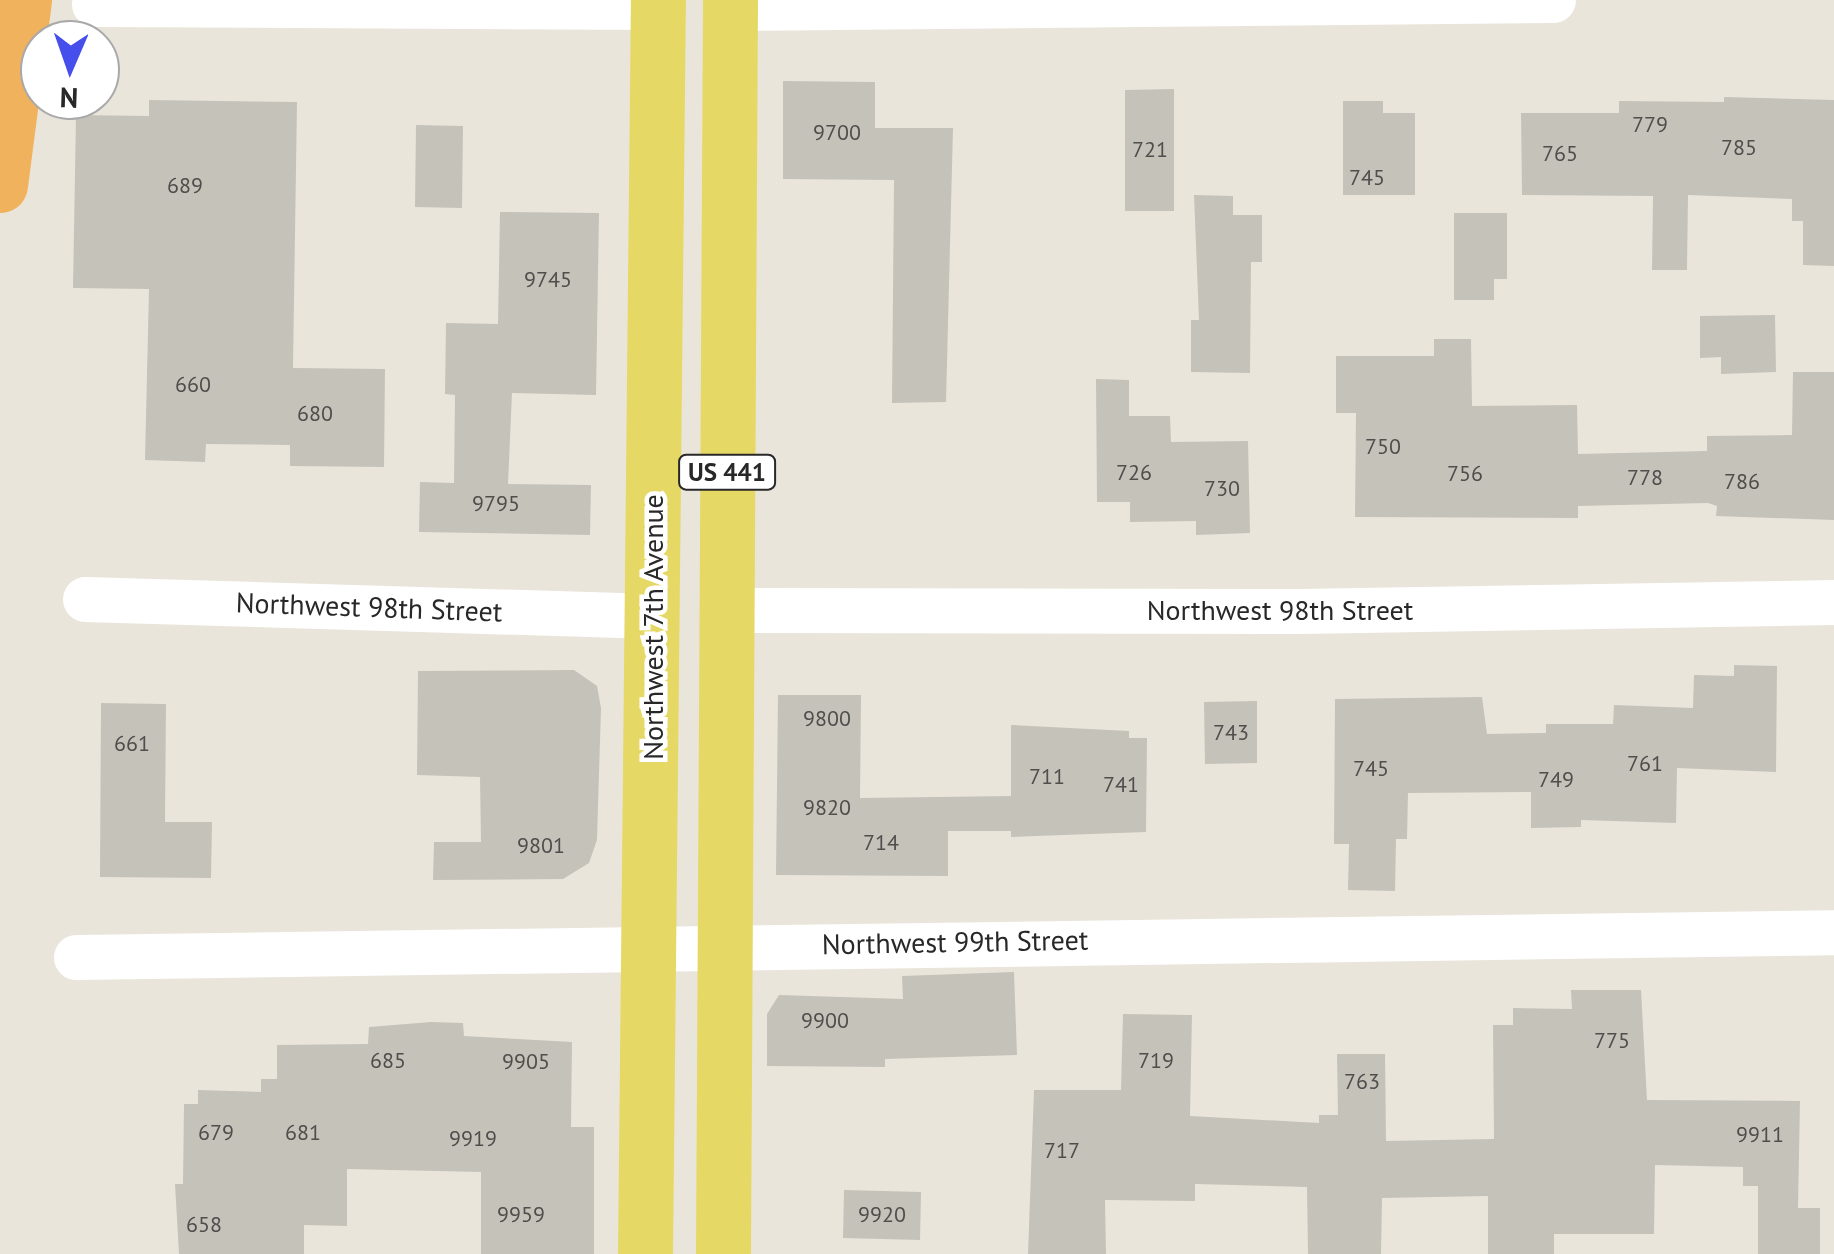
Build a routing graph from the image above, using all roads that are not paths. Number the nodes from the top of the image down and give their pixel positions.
1 (24, 0) edge
2 (1552, 0) edge
3 (728, 3) edge
4 (94, 4) dead end
5 (658, 4) edge
6 (0, 185) edge
7 (85, 599) dead end
8 (1834, 602) edge
9 (727, 610) junction
10 (653, 616) junction
11 (1834, 932) edge
12 (726, 945) junction
13 (651, 946) junction
14 (76, 957) dead end
15 (645, 1254) edge
16 (723, 1254) edge

1 - 6 highway
2 - 3 street
3 - 9 main road, US 441
4 - 5 street
5 - 10 main road, Northwest 7th Avenue / US 441
7 - 10 street, Northwest 98th Street
8 - 9 street, Northwest 98th Street
9 - 12 main road, US 441
10 - 13 main road, Northwest 7th Avenue / US 441
11 - 12 street, Northwest 99th Street
12 - 13 street, Northwest 99th Street
12 - 16 main road, US 441
13 - 14 street, Northwest 99th Street
13 - 15 main road, Northwest 7th Avenue / US 441

